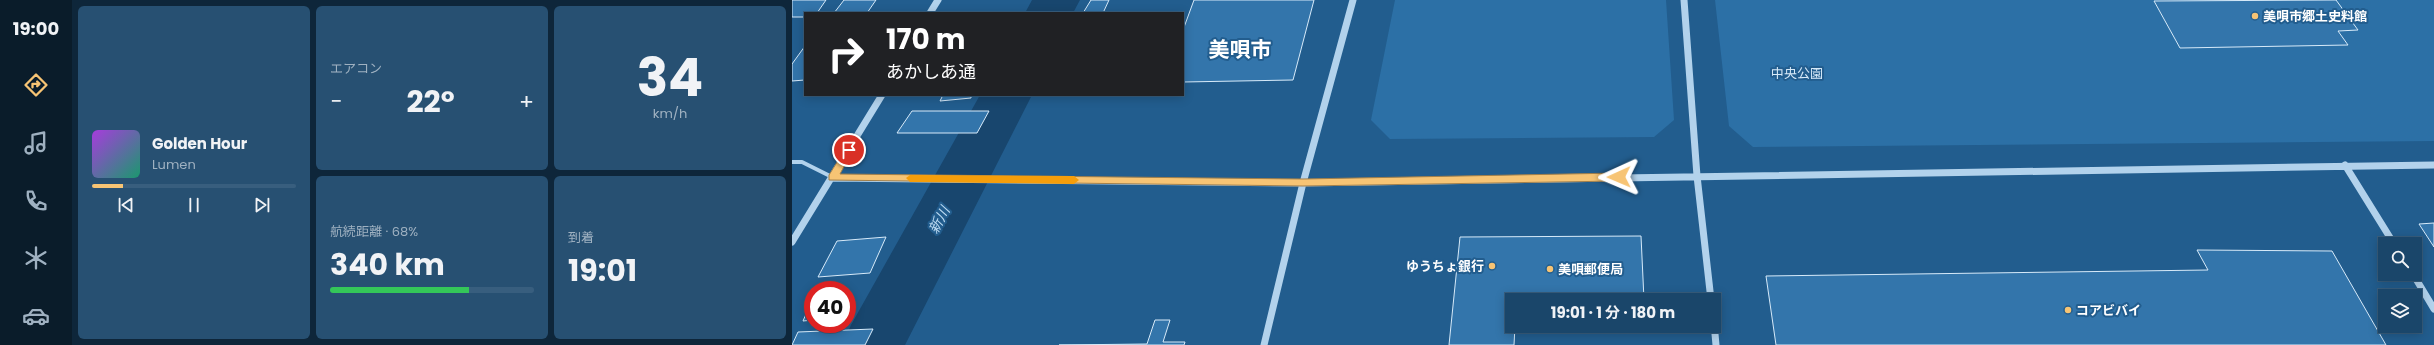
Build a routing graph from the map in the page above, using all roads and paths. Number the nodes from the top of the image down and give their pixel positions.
1 (938, 0) edge
2 (1353, 0) edge
3 (1684, 0) edge
4 (931, 12) edge
5 (881, 96) edge
6 (792, 162) edge
7 (2345, 165) junction
8 (2434, 165) edge
9 (1697, 176) junction
10 (833, 178) junction
11 (1303, 183) junction
12 (2390, 237) edge
13 (792, 242) edge
14 (2417, 281) edge
15 (1710, 293) edge
16 (2434, 308) edge
17 (1715, 333) edge
18 (1264, 345) edge
19 (1716, 345) edge

1 - 4 street
2 - 11 street
3 - 9 street
5 - 10 street
6 - 10 street
7 - 8 street
7 - 9 street
7 - 12 street
9 - 11 street
9 - 15 street
10 - 11 street
10 - 13 street
11 - 18 street
14 - 16 street
17 - 19 street

